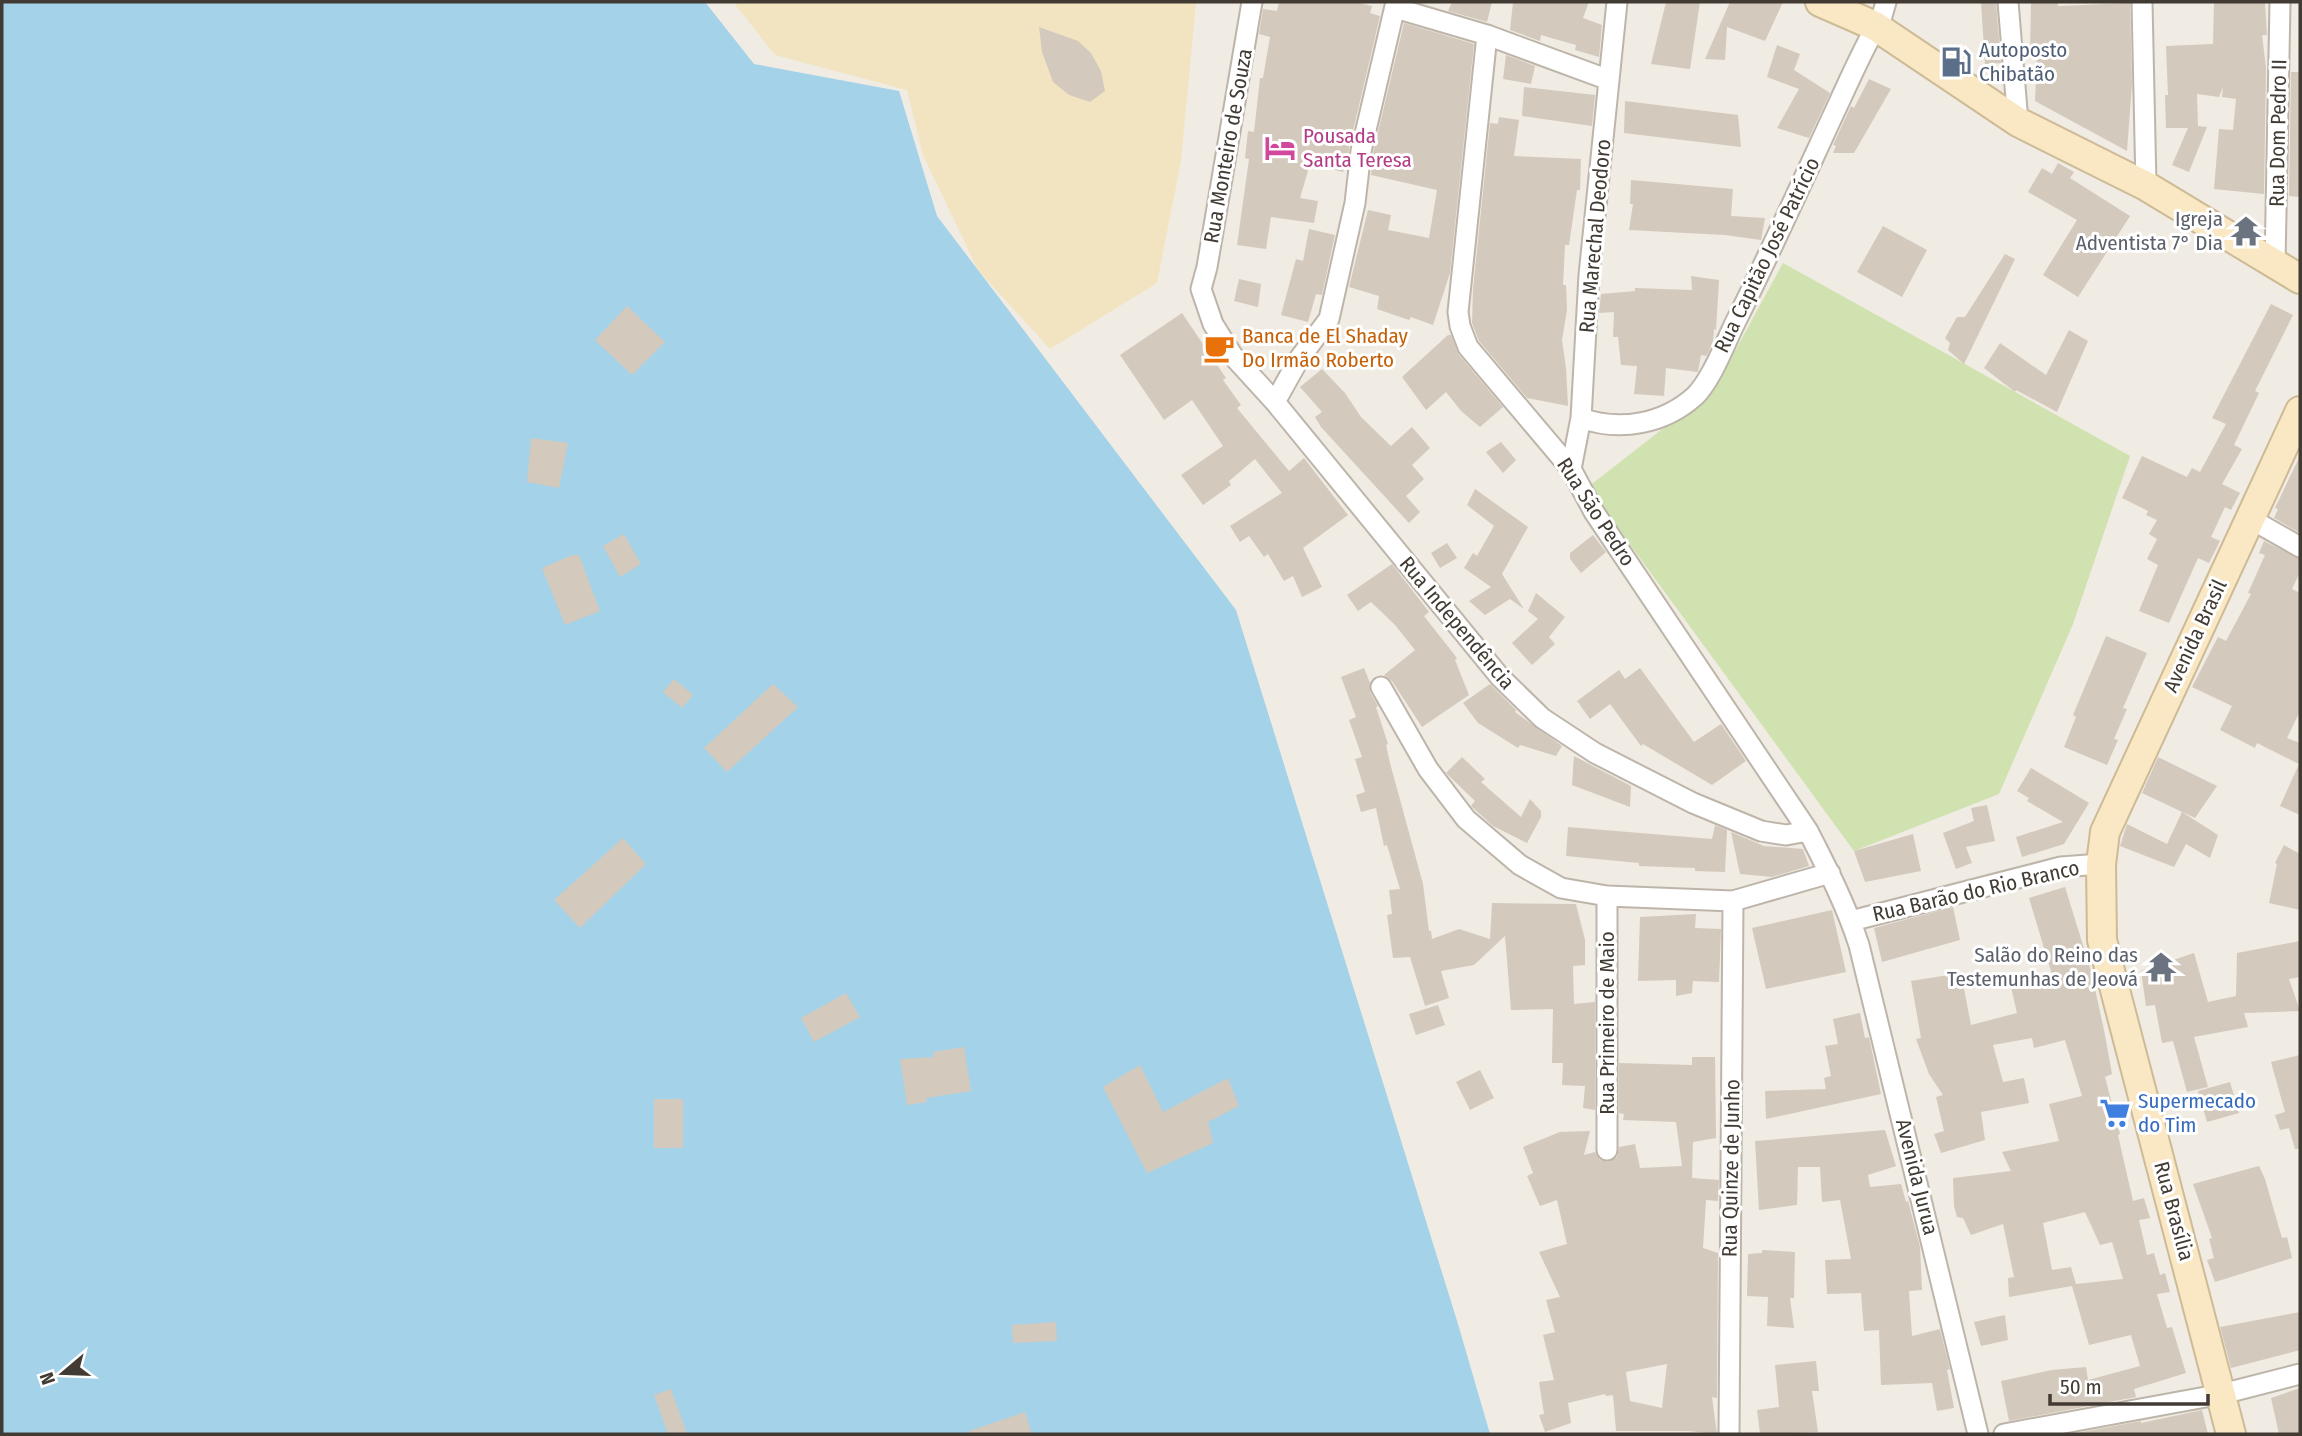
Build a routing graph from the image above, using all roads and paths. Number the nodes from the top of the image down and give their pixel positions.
1 (1252, 2) edge
2 (1617, 2) edge
3 (1820, 2) edge
4 (2008, 2) edge
5 (2142, 2) edge
6 (2280, 2) edge
7 (1395, 5) edge
8 (1880, 14) edge
9 (1487, 35) junction
10 (1609, 80) junction
11 (2018, 122) junction
12 (2146, 186) junction
13 (2275, 264) junction
14 (2300, 279) edge
15 (1200, 289) joint
16 (1275, 402) junction
17 (2300, 411) edge
18 (1581, 418) junction
19 (1571, 469) junction
20 (2249, 518) junction
21 (2300, 547) edge
22 (1381, 687) dead end
23 (1808, 831) junction
24 (2101, 864) junction
25 (1830, 873) junction
26 (1607, 896) junction
27 (1733, 901) junction
28 (1851, 921) junction
29 (1607, 1150) dead end
30 (2300, 1374) edge
31 (2222, 1394) junction
32 (1729, 1434) edge
33 (1978, 1434) edge
34 (2004, 1434) edge
35 (2231, 1434) edge

1 - 15 street, Rua Monteiro de Souza
2 - 10 street, Rua Marechal Deodoro
3 - 8 street
4 - 11 street
5 - 12 street
6 - 13 street, Rua Dom Pedro II
7 - 9 street
7 - 16 street
8 - 11 street
8 - 18 street, Rua Capitão José Patrício
9 - 10 street
9 - 19 street, Rua São Pedro
10 - 18 street, Rua Marechal Deodoro
11 - 12 street
12 - 13 street
13 - 14 street
15 - 16 street, Rua Independência
16 - 23 street, Rua Independência
17 - 20 street, Avenida Brasil
18 - 19 street, Rua Marechal Deodoro
19 - 23 street, Rua São Pedro
20 - 21 street
20 - 24 street, Avenida Brasil
22 - 26 street
23 - 25 street, Rua São Pedro
24 - 28 street, Rua Barão do Rio Branco
24 - 31 street, Rua Brasília
25 - 27 street
25 - 28 street, Rua São Pedro
26 - 27 street
26 - 29 street, Rua Primeiro de Maio
27 - 32 street, Rua Quinze de Junho
28 - 33 street, Avenida Jurua
30 - 31 street
31 - 34 street
31 - 35 street, Rua Brasília

